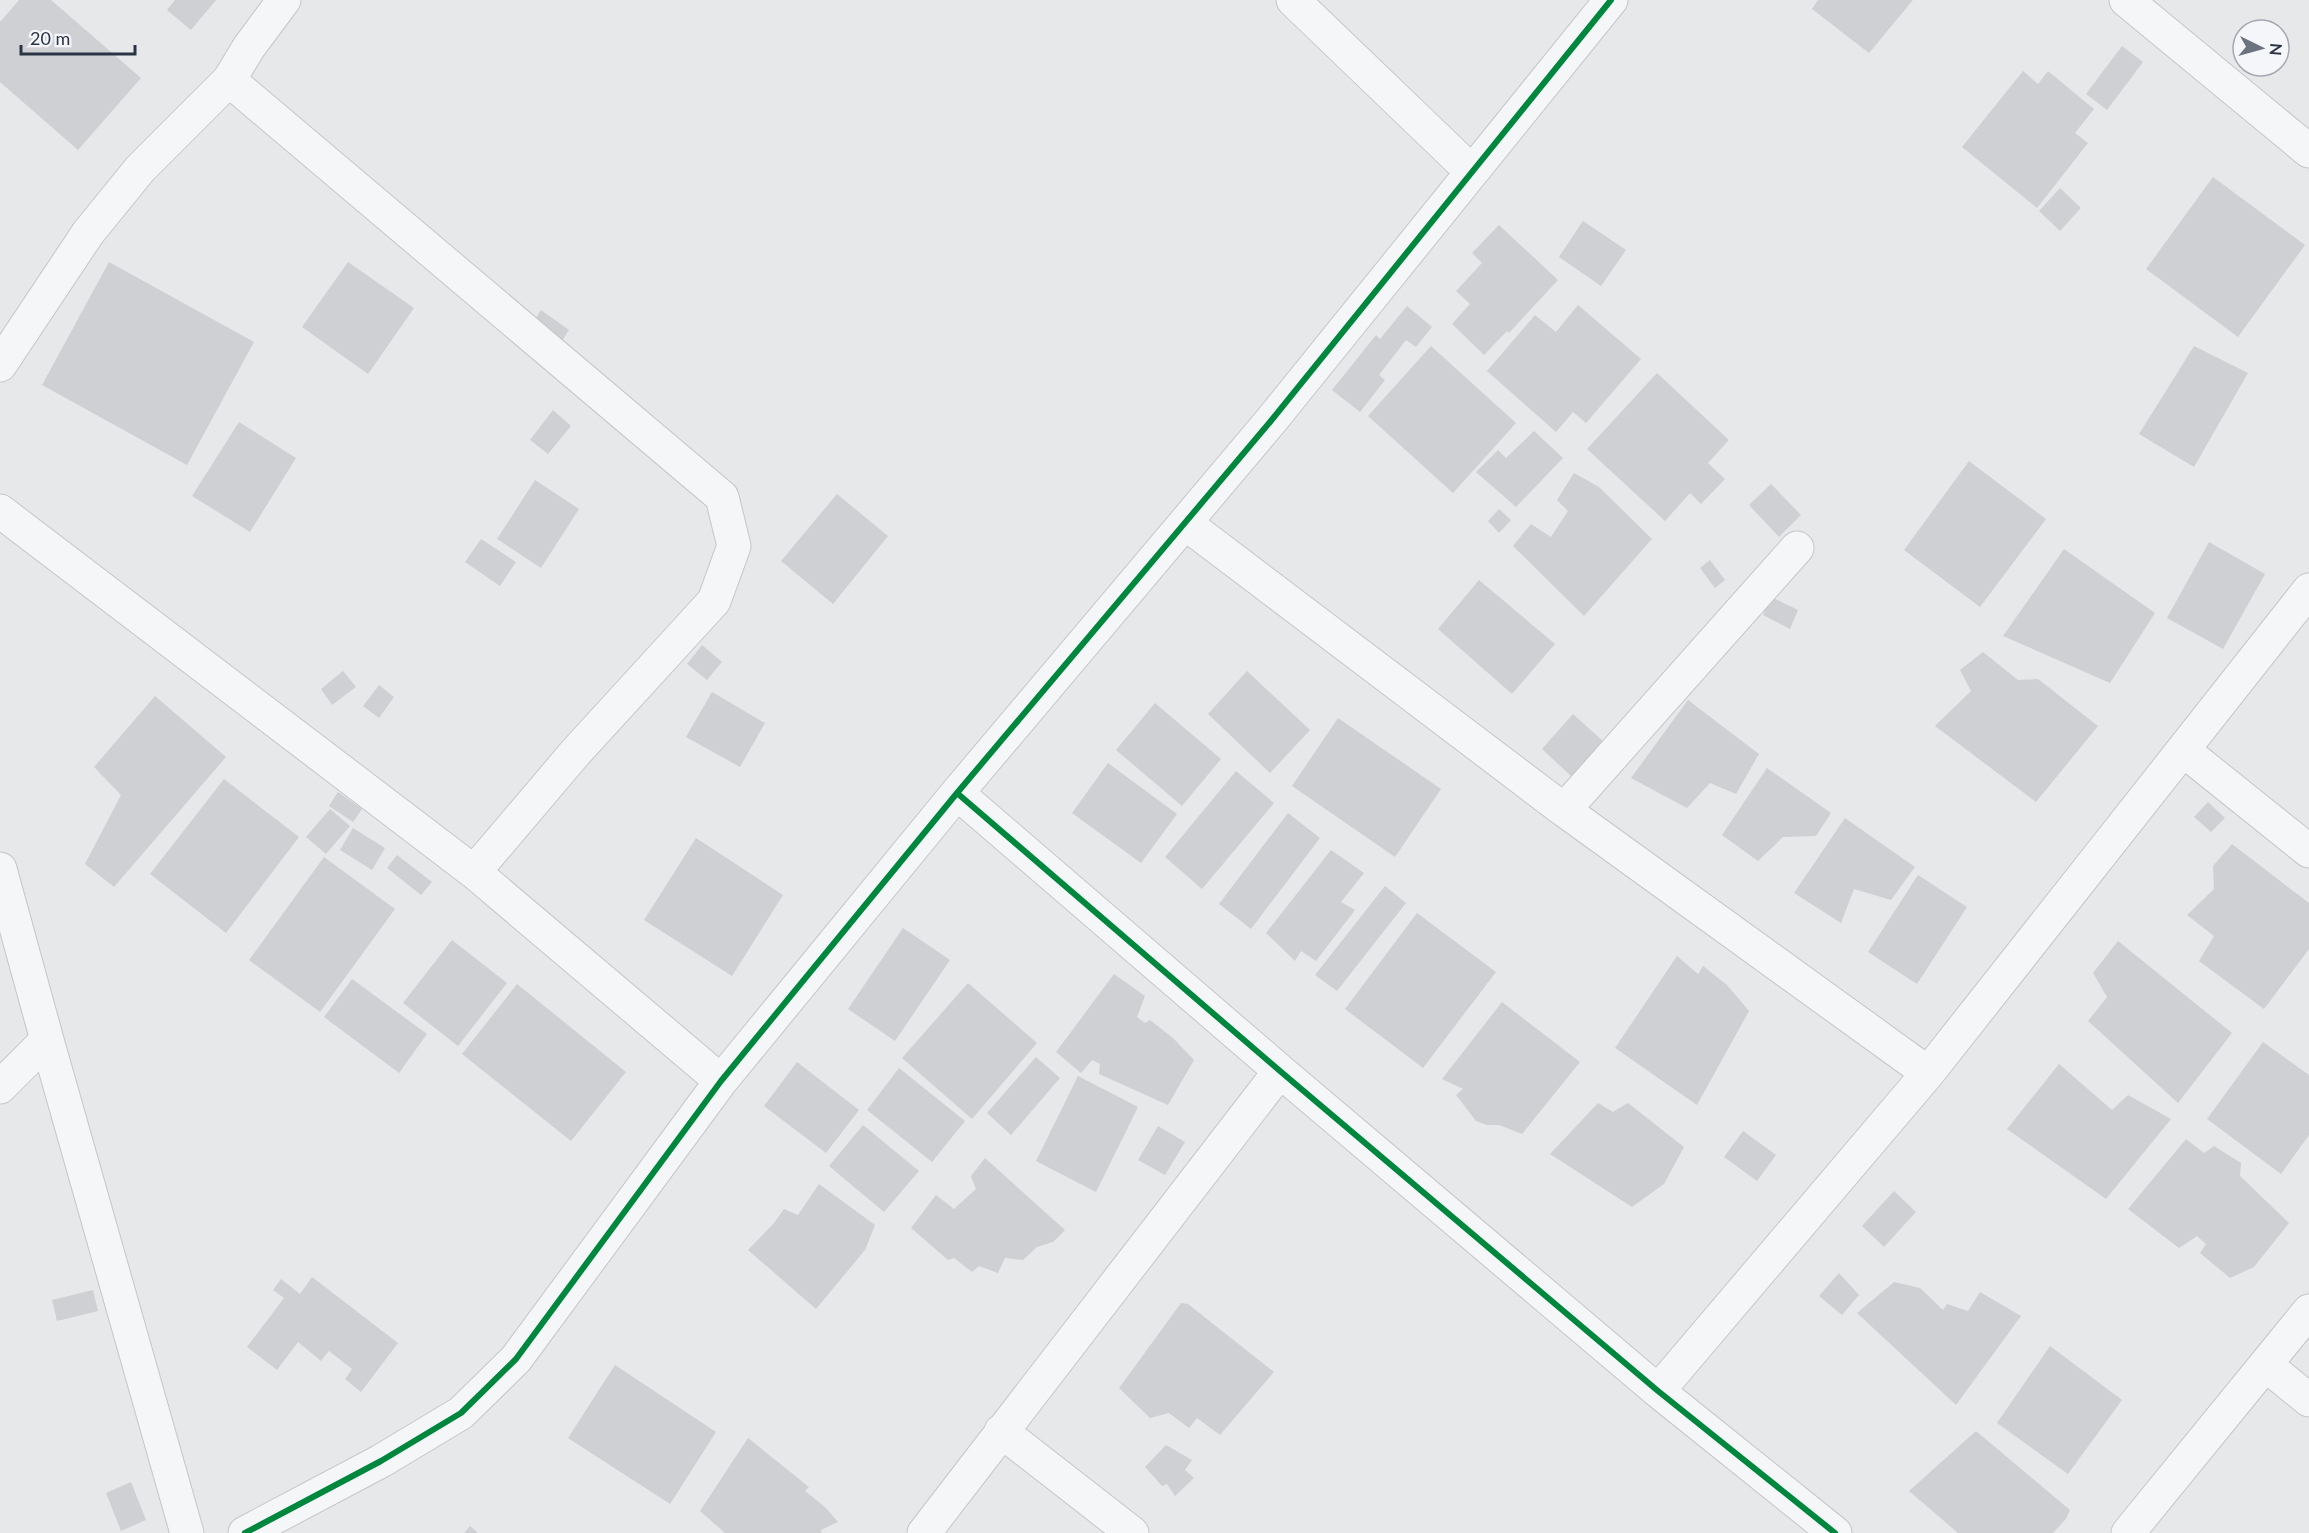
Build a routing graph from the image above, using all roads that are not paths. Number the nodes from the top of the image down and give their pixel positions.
1 (284, 0) edge
2 (1293, 0) edge
3 (1611, 0) edge
4 (2126, 0) edge
5 (229, 80) junction
6 (2309, 151) edge
7 (1471, 171) junction
8 (0, 365) edge
9 (0, 511) edge
10 (1185, 523) junction
11 (1797, 548) dead end
12 (2309, 590) edge
13 (2183, 750) junction
14 (957, 793) junction
15 (1564, 810) junction
16 (2309, 851) edge
17 (0, 869) edge
18 (474, 872) junction
19 (47, 1040) junction
20 (1280, 1071) junction
21 (1928, 1073) junction
22 (721, 1081) junction
23 (0, 1087) edge
24 (2309, 1311) edge
25 (2266, 1365) junction
26 (1658, 1391) junction
27 (2309, 1400) edge
28 (1002, 1431) junction
29 (188, 1533) edge
30 (245, 1533) edge
31 (924, 1533) edge
32 (1132, 1533) edge
33 (1835, 1533) edge
34 (2128, 1533) edge

1 - 5 street
2 - 7 street
3 - 7 street
4 - 6 street
5 - 8 street
5 - 18 street
7 - 10 street
9 - 18 street
10 - 14 street
10 - 15 street
11 - 15 street
12 - 13 street
13 - 16 street
13 - 21 street
14 - 20 street
14 - 22 street
15 - 21 street
17 - 19 street
18 - 22 street
19 - 23 street
19 - 29 street
20 - 26 street
20 - 28 street
21 - 26 street
22 - 30 street
24 - 25 street
25 - 27 street
25 - 34 street
26 - 33 street
28 - 31 street
28 - 32 street

